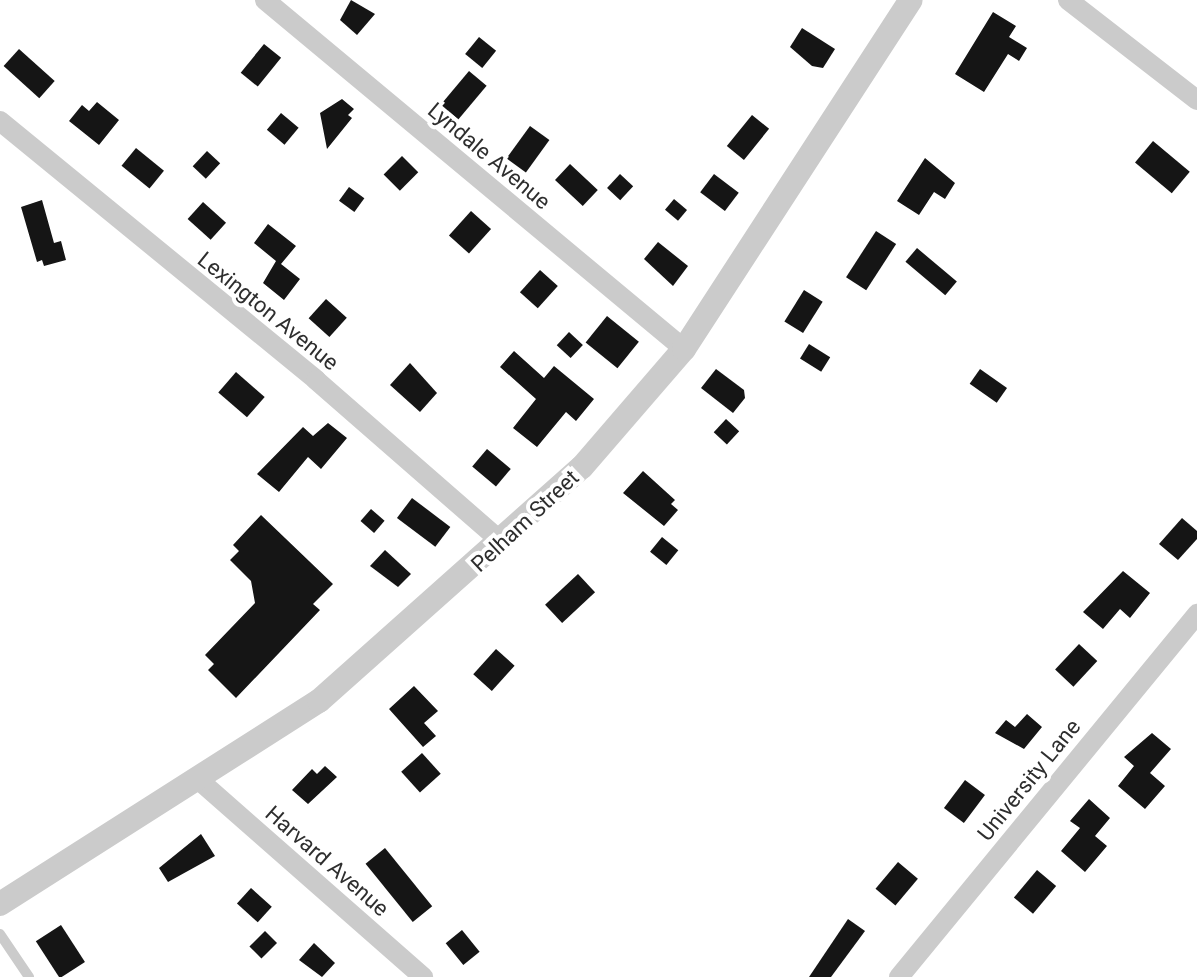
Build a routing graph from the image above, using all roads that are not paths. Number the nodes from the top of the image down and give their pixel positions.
1 (265, 0) edge
2 (911, 0) edge
3 (1068, 0) edge
4 (1197, 100) edge
5 (0, 121) edge
6 (684, 349) junction
7 (503, 543) junction
8 (1197, 614) edge
9 (200, 781) junction
10 (0, 904) edge
11 (0, 934) edge
12 (29, 977) edge
13 (423, 977) edge
14 (899, 977) edge

1 - 6 street, Lyndale Avenue
2 - 6 street, Pelham Street
3 - 4 street
5 - 7 street, Lexington Avenue
6 - 7 street, Pelham Street
7 - 9 street, Pelham Street
8 - 14 street, University Lane
9 - 10 street, Pelham Street
9 - 13 street, Harvard Avenue
11 - 12 lane

